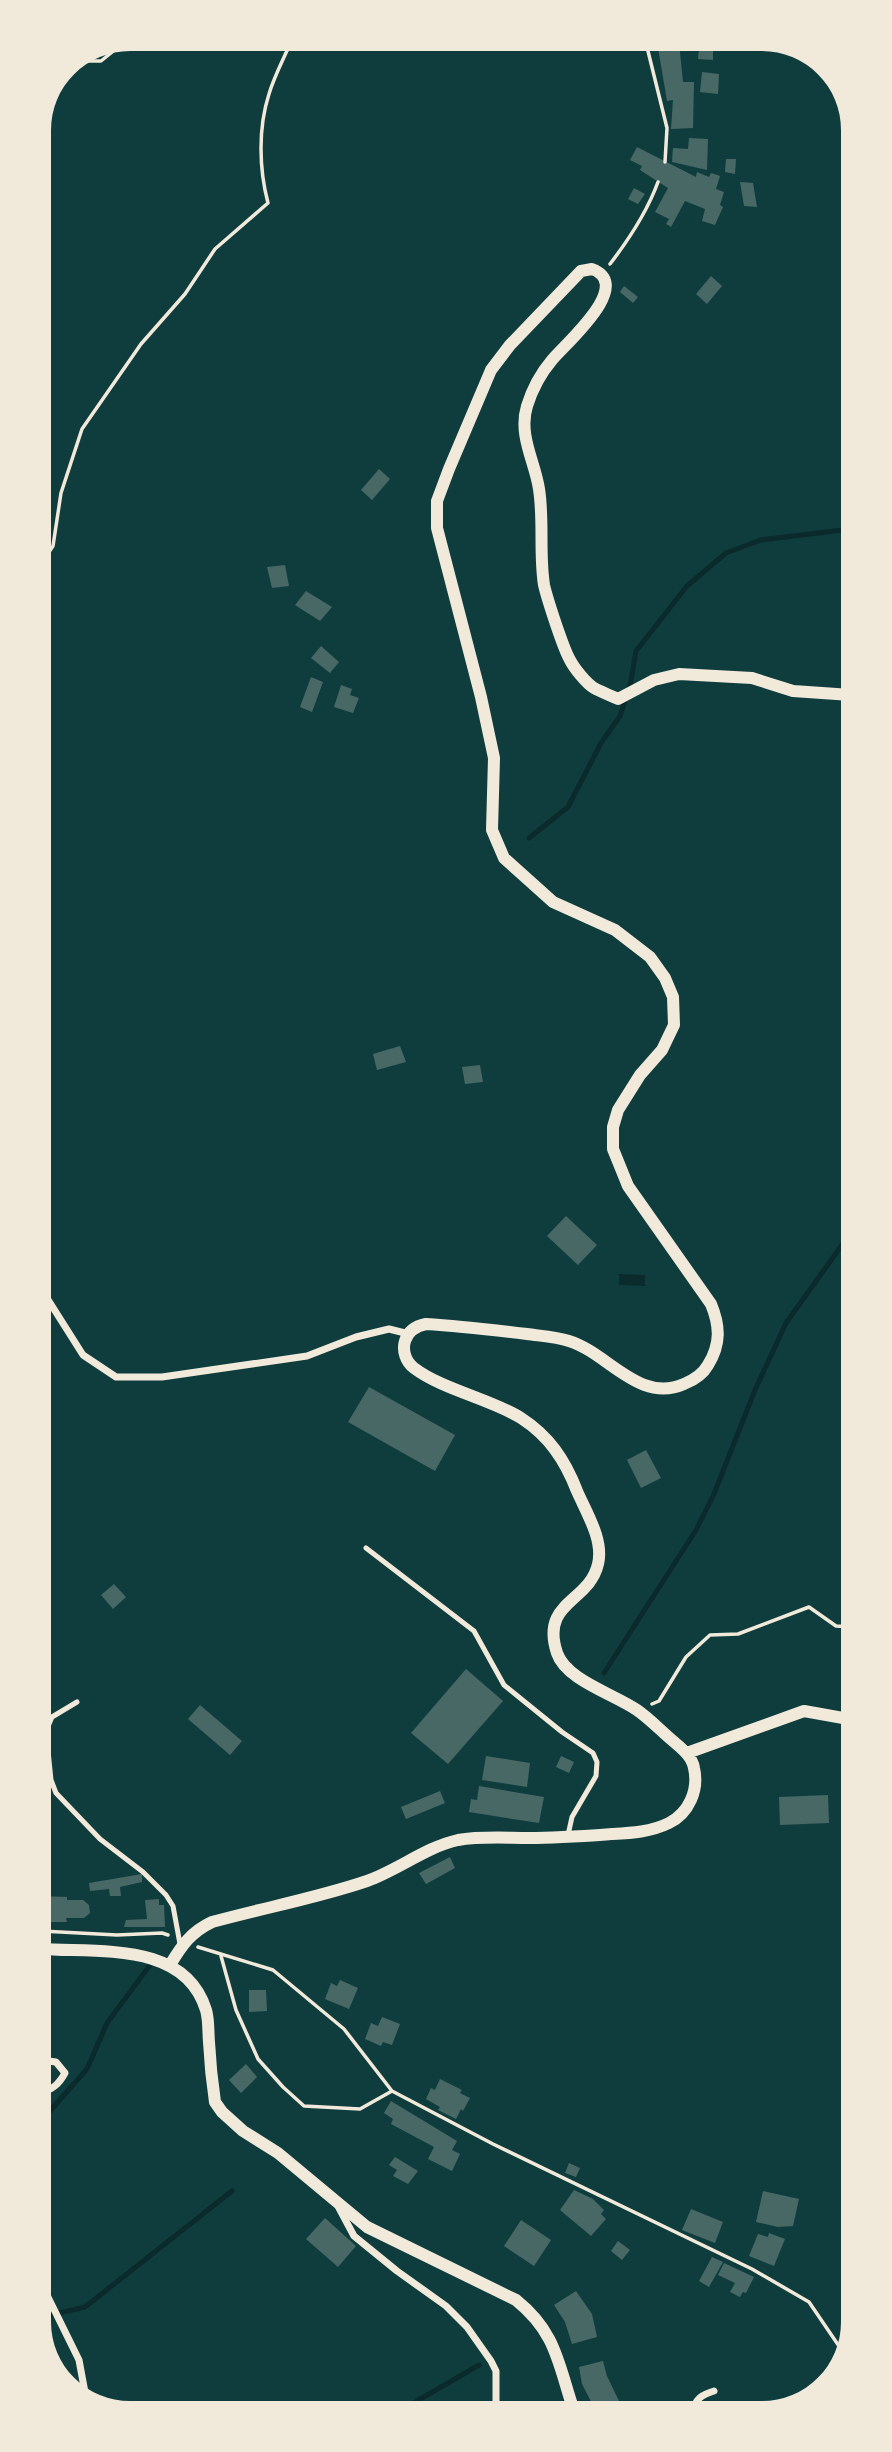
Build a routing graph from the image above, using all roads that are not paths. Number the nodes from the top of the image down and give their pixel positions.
1 (841, 694) edge
2 (51, 1304) edge
3 (409, 1334) junction
4 (366, 1548) dead end
5 (77, 1702) dead end
6 (841, 1717) edge
7 (51, 1719) edge
8 (687, 1753) junction
9 (51, 1780) edge
10 (568, 1838) junction
11 (183, 1944) junction
12 (51, 1950) edge
13 (170, 1965) junction
14 (51, 2061) edge
15 (51, 2089) edge
16 (333, 2198) junction
17 (51, 2303) edge
18 (84, 2386) edge
19 (714, 2391) dead end
20 (496, 2401) edge
21 (571, 2401) edge
22 (696, 2401) edge

1 - 3 street
2 - 3 street
3 - 8 street
4 - 10 lane
5 - 7 lane
6 - 8 street
8 - 10 street
9 - 11 lane
10 - 11 street
11 - 13 street
12 - 13 street
13 - 16 street
14 - 15 street
16 - 20 street
16 - 21 street
17 - 18 street
19 - 22 street

